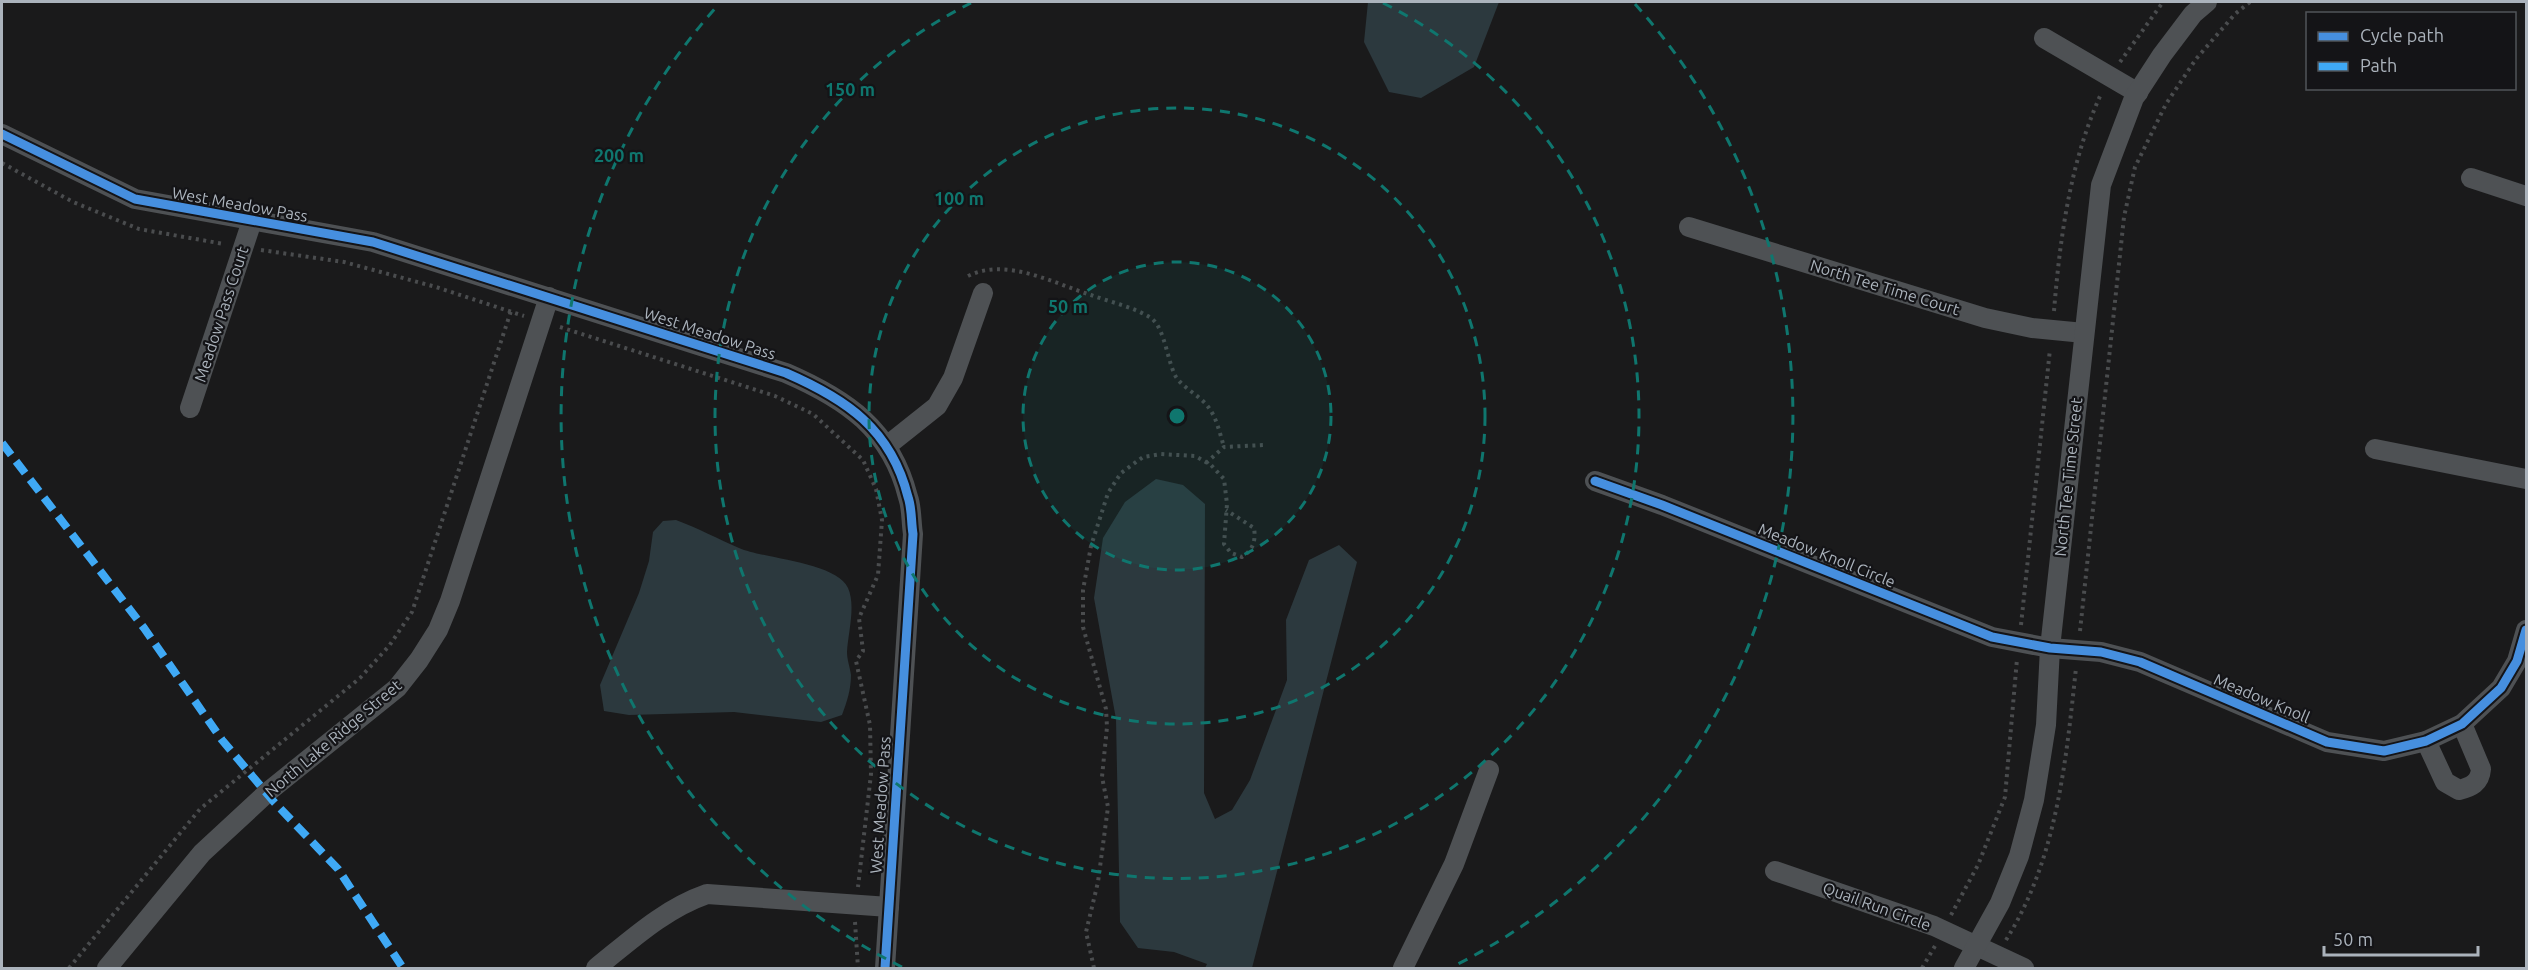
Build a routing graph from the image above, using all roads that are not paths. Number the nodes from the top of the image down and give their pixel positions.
1 (2207, 2) edge
2 (2044, 38) dead end
3 (2138, 93) junction
4 (2, 134) edge
5 (2472, 178) dead end
6 (2526, 196) edge
7 (252, 221) junction
8 (1689, 226) dead end
9 (983, 293) dead end
10 (549, 297) junction
11 (2084, 333) junction
12 (190, 408) dead end
13 (888, 445) junction
14 (2375, 449) dead end
15 (2526, 479) edge
16 (1595, 481) dead end
17 (2526, 630) edge
18 (2050, 648) junction
19 (2462, 724) junction
20 (2426, 741) junction
21 (1489, 770) dead end
22 (1775, 871) dead end
23 (889, 907) junction
24 (1976, 946) junction
25 (107, 969) edge
26 (596, 969) edge
27 (885, 969) edge
28 (1404, 969) edge
29 (1964, 969) edge
30 (2024, 969) edge

1 - 3 street, North Tee Time Street
2 - 3 street
3 - 11 street, North Tee Time Street
4 - 7 street, West Meadow Pass
5 - 6 street
7 - 10 street, West Meadow Pass
7 - 12 street, Meadow Pass Court
8 - 11 street, North Tee Time Court
9 - 13 street
10 - 13 street, West Meadow Pass
10 - 25 street, North Lake Ridge Street
11 - 18 street, North Tee Time Street
13 - 23 street, West Meadow Pass
14 - 15 street
16 - 18 street, Meadow Knoll Circle
17 - 19 street, Meadow Knoll
18 - 20 street, Meadow Knoll
18 - 24 street, North Tee Time Street
19 - 20 street, Meadow Knoll
19 - 20 street
21 - 28 street
22 - 24 street, Quail Run Circle
23 - 26 street
23 - 27 street, West Meadow Pass
24 - 29 street, North Tee Time Street
24 - 30 street, Quail Run Circle

